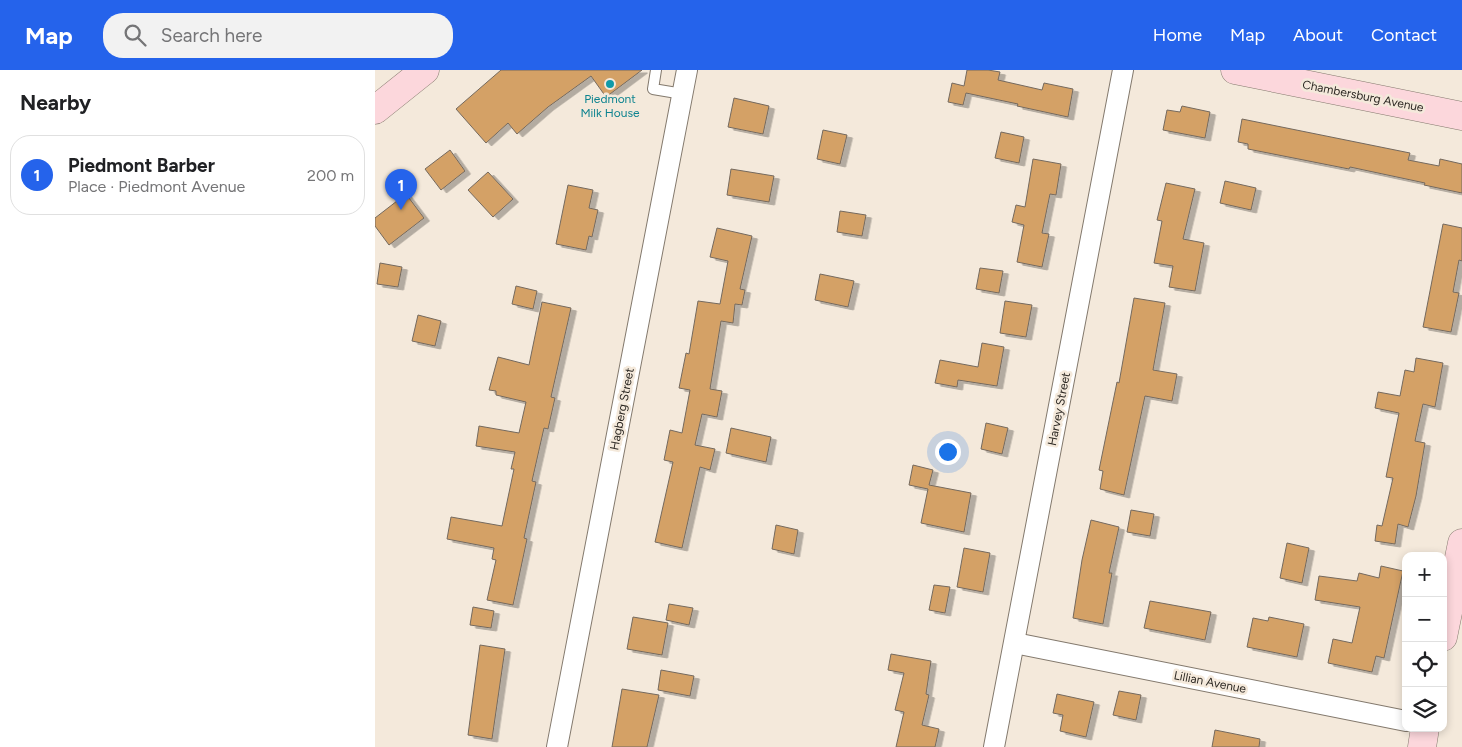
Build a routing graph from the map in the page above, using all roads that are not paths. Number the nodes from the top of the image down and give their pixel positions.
1 (425, 70) edge
2 (656, 70) edge
3 (687, 70) edge
4 (1123, 70) edge
5 (1235, 70) edge
6 (683, 94) junction
7 (375, 110) edge
8 (1462, 116) edge
9 (1462, 543) edge
10 (1447, 617) edge
11 (1015, 643) junction
12 (1402, 720) edge
13 (1424, 732) edge
14 (557, 747) edge
15 (994, 747) edge
16 (1422, 747) edge

1 - 7 street
2 - 6 lane
3 - 6 street, Hagberg Street
4 - 11 street, Harvey Street
5 - 8 street, Chambersburg Avenue
6 - 14 street, Hagberg Street
9 - 10 street
11 - 12 street, Lillian Avenue
11 - 15 street, Harvey Street
13 - 16 street

